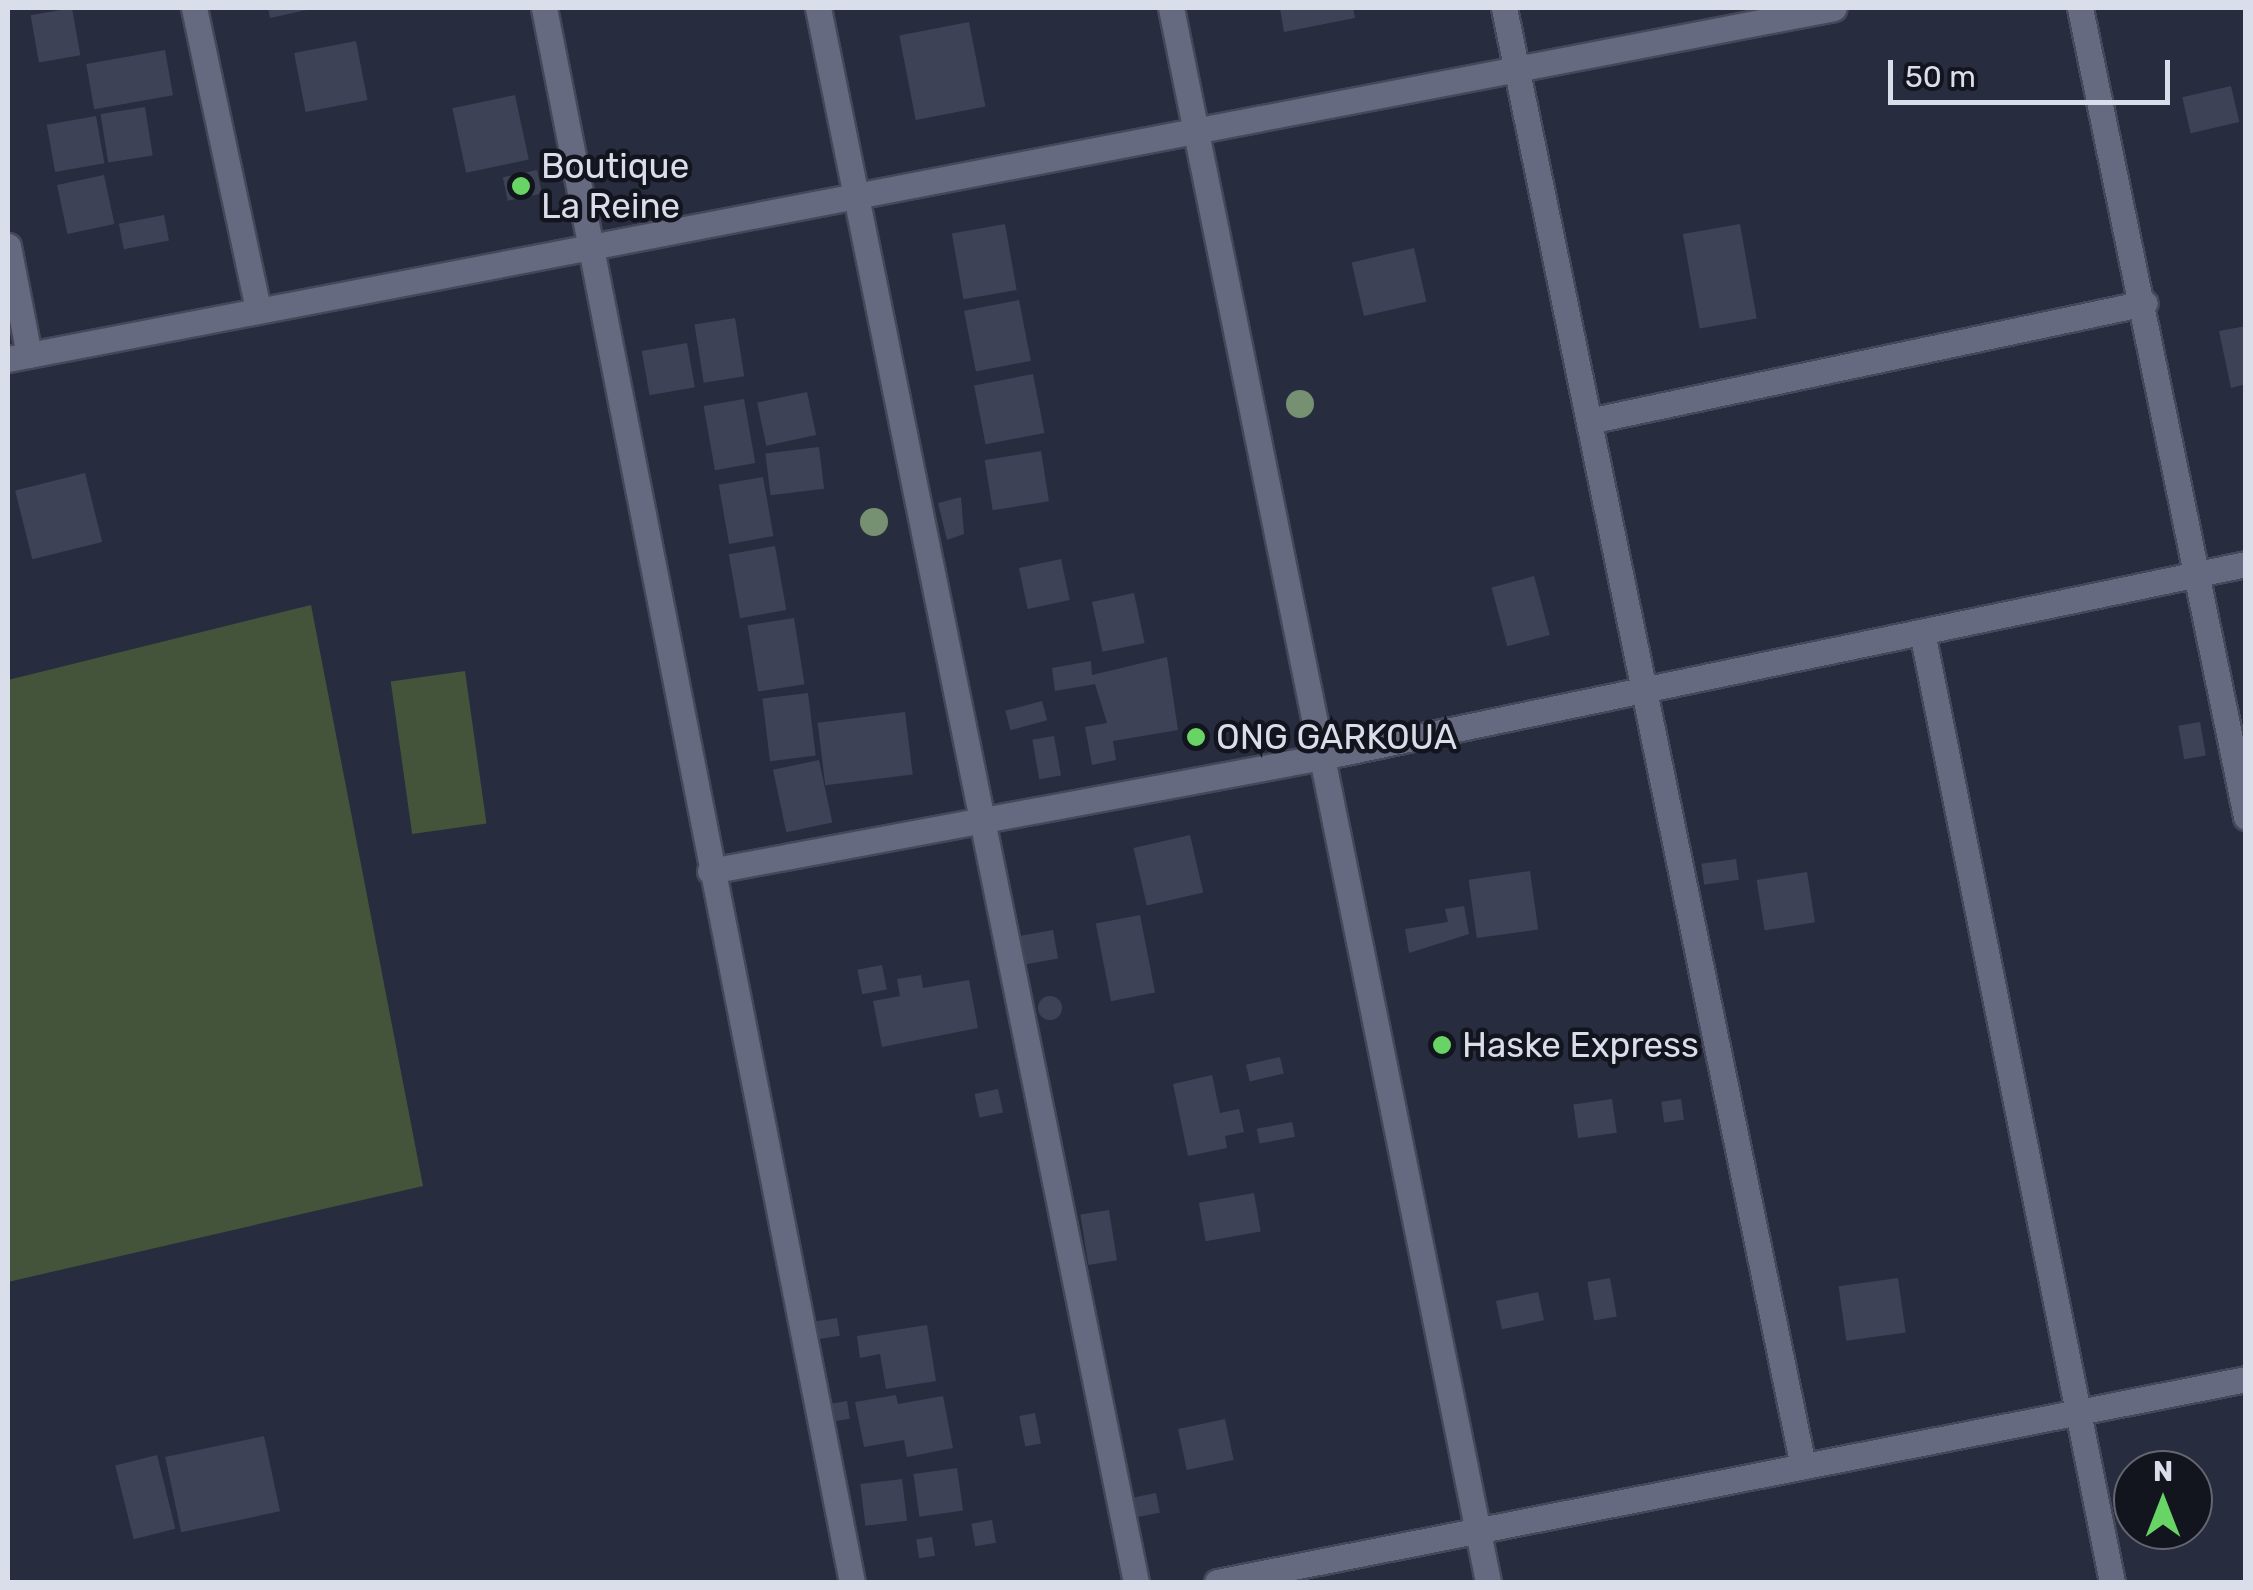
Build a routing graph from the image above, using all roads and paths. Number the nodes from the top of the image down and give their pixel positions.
1 (194, 8) edge
2 (544, 8) edge
3 (818, 8) edge
4 (1170, 8) edge
5 (1504, 8) edge
6 (1834, 8) edge
7 (2080, 8) edge
8 (1799, 11) edge
9 (1516, 69) junction
10 (1196, 130) junction
11 (853, 196) junction
12 (8, 246) edge
13 (590, 246) junction
14 (2145, 303) junction
15 (258, 310) junction
16 (18, 357) edge
17 (1589, 420) junction
18 (2246, 564) edge
19 (2196, 575) junction
20 (1922, 632) junction
21 (1644, 690) junction
22 (1322, 757) junction
23 (2246, 817) edge
24 (982, 820) junction
25 (710, 871) junction
26 (2246, 1379) edge
27 (2076, 1414) junction
28 (1803, 1466) junction
29 (1478, 1531) junction
30 (852, 1582) edge
31 (1136, 1582) edge
32 (1217, 1582) edge
33 (1488, 1582) edge
34 (2112, 1582) edge

1 - 15 street
2 - 13 street
3 - 11 street
4 - 10 street
5 - 9 street
6 - 8 street
7 - 14 street
8 - 9 street
9 - 10 street
9 - 17 street
10 - 11 street
10 - 22 street
11 - 13 street
11 - 24 street
12 - 16 street
13 - 15 street
13 - 25 street
14 - 17 street
14 - 19 street
15 - 16 street
17 - 21 street
18 - 19 street
19 - 20 street
19 - 23 street
20 - 21 street
20 - 27 street
21 - 22 street
21 - 28 street
22 - 24 street
22 - 29 street
24 - 25 street
24 - 31 street
25 - 30 street
26 - 27 street
27 - 28 street
27 - 34 street
28 - 29 street
29 - 32 street
29 - 33 street

